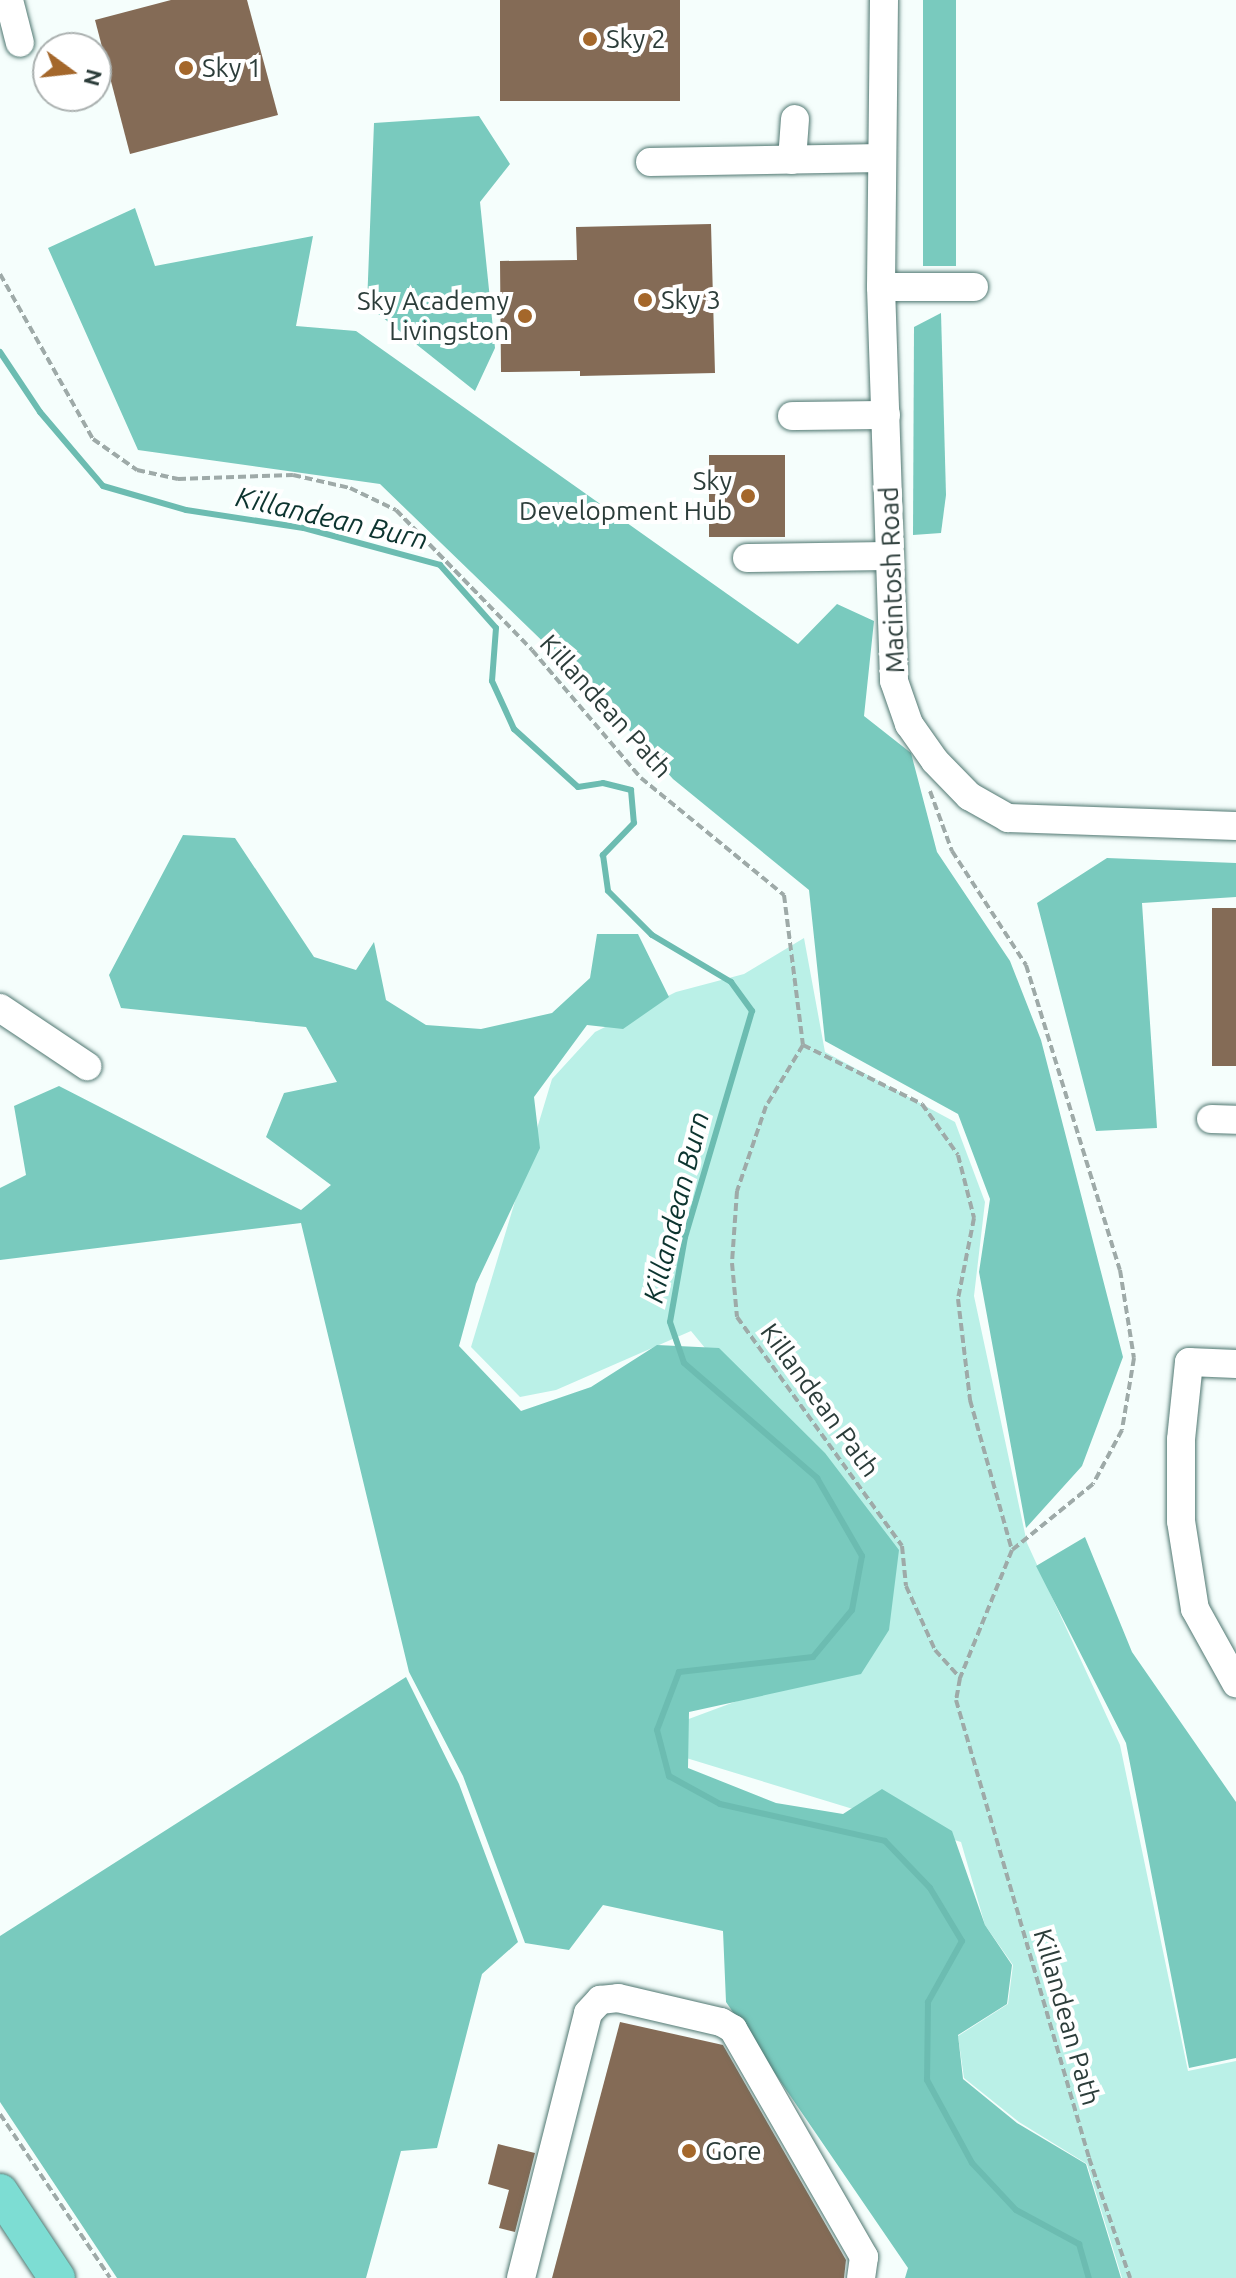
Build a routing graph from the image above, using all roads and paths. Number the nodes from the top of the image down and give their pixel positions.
1 (9, 0) edge
2 (884, 0) edge
3 (20, 43) dead end
4 (795, 119) dead end
5 (882, 158) junction
6 (792, 160) junction
7 (650, 162) dead end
8 (0, 274) edge
9 (881, 287) junction
10 (974, 287) dead end
11 (886, 415) junction
12 (792, 416) dead end
13 (890, 556) junction
14 (747, 558) dead end
15 (935, 761) junction
16 (1236, 826) edge
17 (0, 1008) edge
18 (803, 1045) junction
19 (87, 1066) dead end
20 (1236, 1364) edge
21 (1012, 1550) junction
22 (960, 1678) junction
23 (1236, 1683) edge
24 (0, 2114) edge
25 (0, 2192) edge
26 (57, 2278) edge
27 (110, 2278) edge
28 (521, 2278) edge
29 (861, 2278) edge
30 (1130, 2278) edge

1 - 3 street
2 - 5 street, Macintosh Road
4 - 6 street
5 - 6 street
5 - 9 street, Macintosh Road
6 - 7 street
8 - 18 path, Killandean Path
9 - 10 street
9 - 11 street, Macintosh Road
11 - 12 street
11 - 13 street, Macintosh Road
13 - 14 street
13 - 15 street, Macintosh Road
15 - 16 street, Macintosh Road
15 - 21 path
17 - 19 street
18 - 21 path
18 - 22 path, Killandean Path
20 - 23 street
21 - 22 path
22 - 30 path, Killandean Path
24 - 27 path
25 - 26 main road
28 - 29 street

